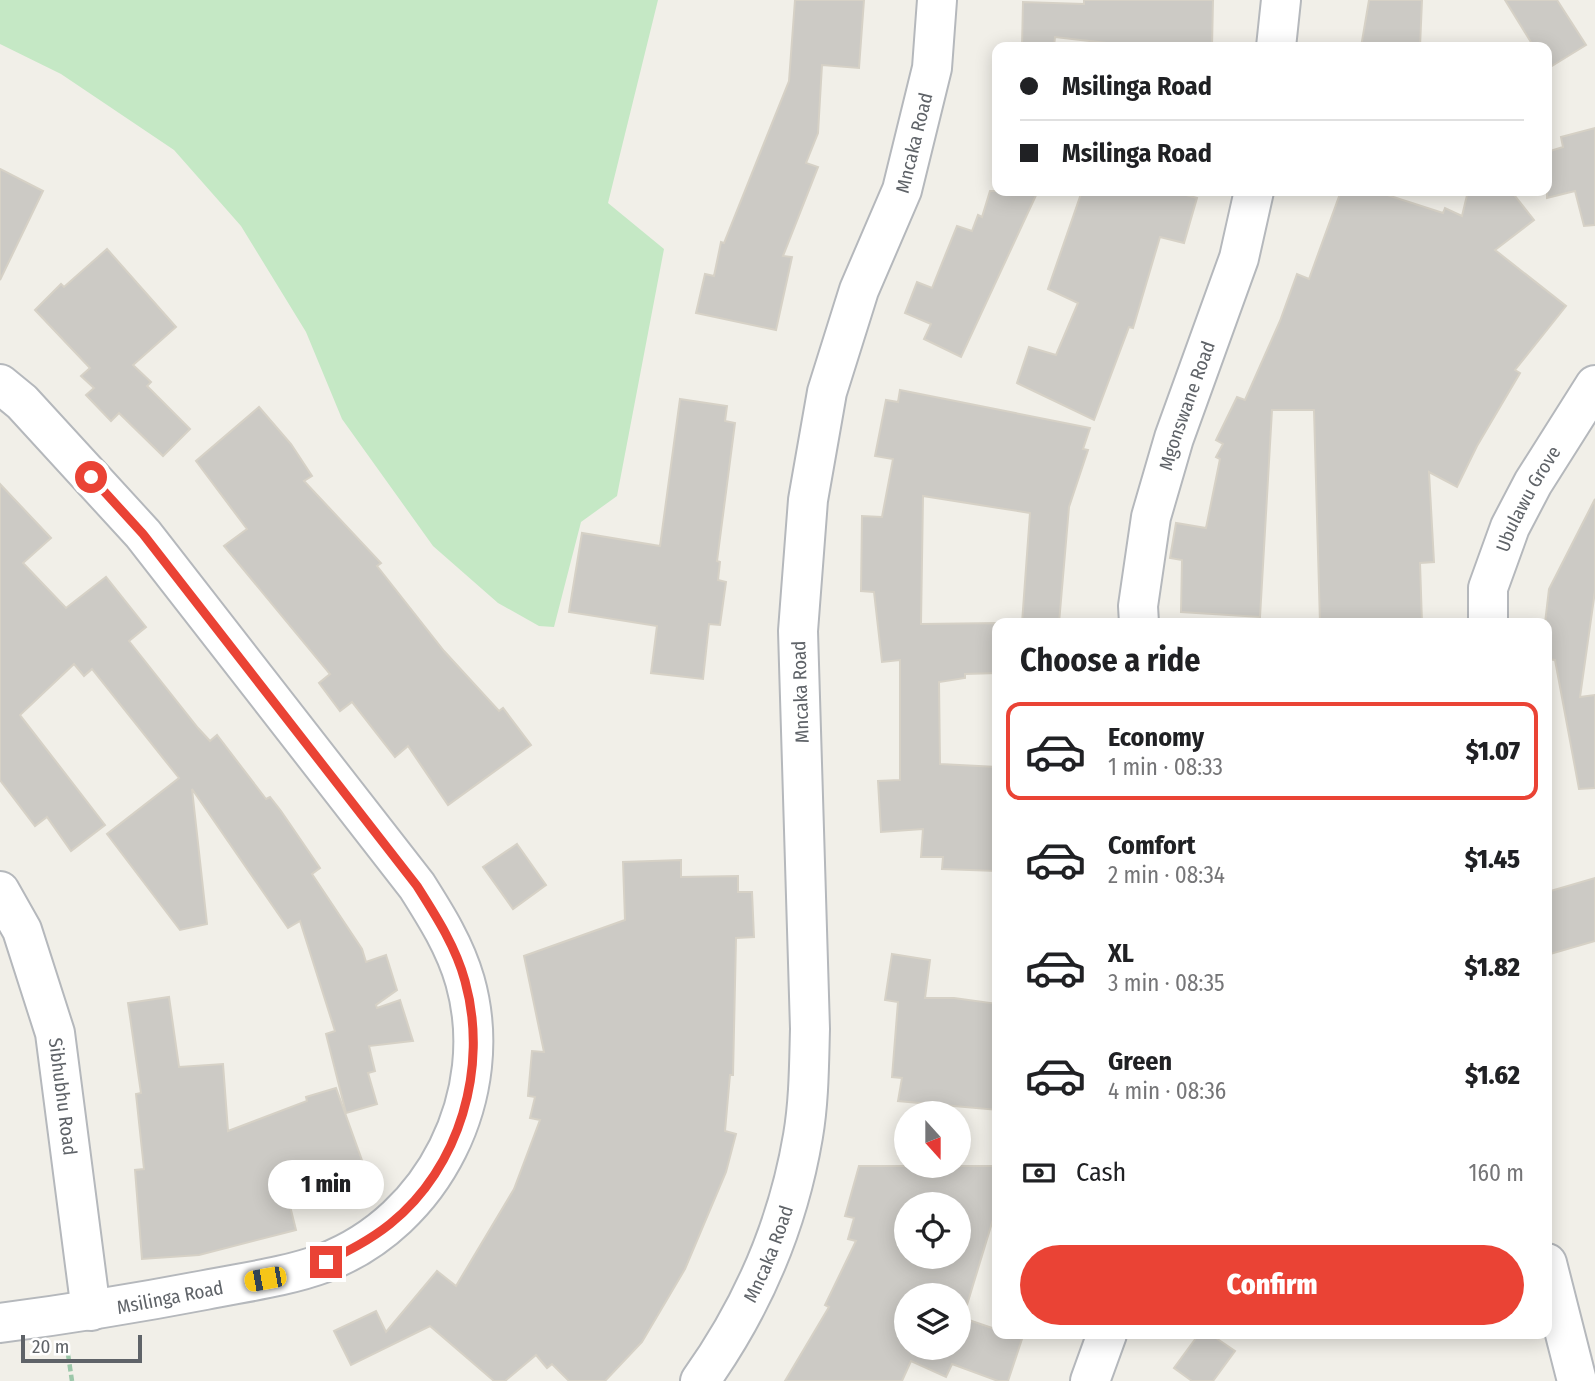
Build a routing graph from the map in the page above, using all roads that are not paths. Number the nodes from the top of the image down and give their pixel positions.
1 (937, 0) edge
2 (1281, 0) edge
3 (1277, 42) edge
4 (1253, 196) edge
5 (0, 384) edge
6 (1595, 385) edge
7 (1139, 618) edge
8 (1488, 618) edge
9 (0, 891) edge
10 (1552, 1283) edge
11 (91, 1311) junction
12 (0, 1323) edge
13 (1105, 1339) edge
14 (700, 1381) edge
15 (1090, 1381) edge
16 (1577, 1381) edge

1 - 14 street, Mncaka Road
2 - 3 street
4 - 7 street, Mgonswane Road
5 - 11 street, Msilinga Road
6 - 8 street, Ubulawu Grove
9 - 11 street, Sibhubhu Road
10 - 16 street
11 - 12 street, Msilinga Road
13 - 15 street

